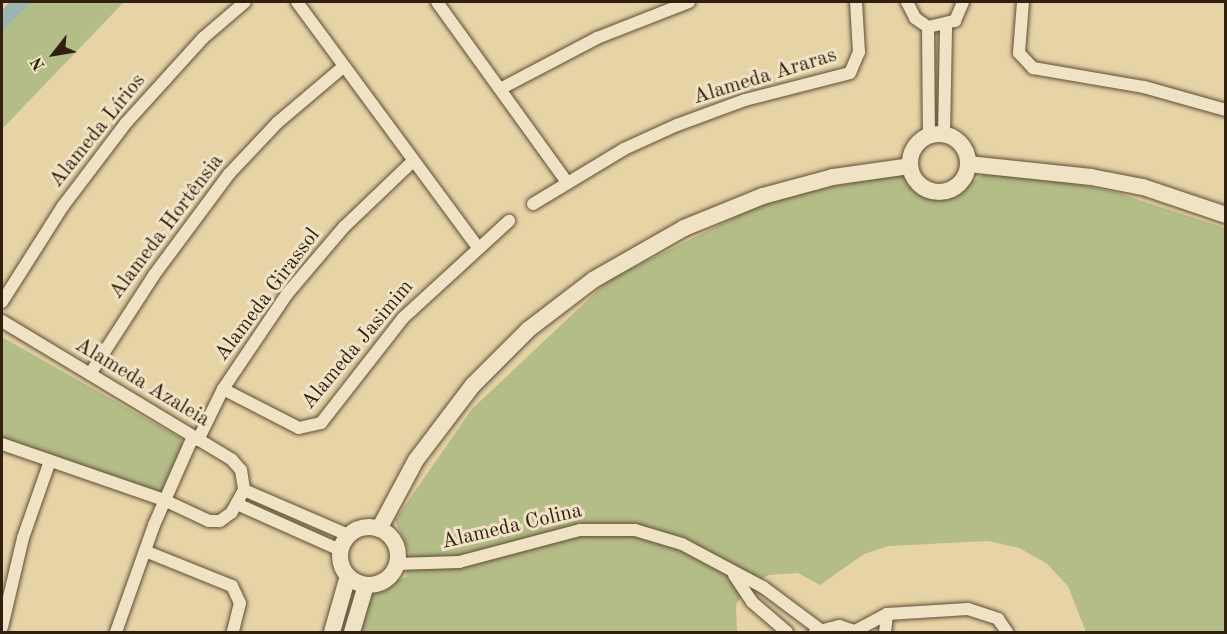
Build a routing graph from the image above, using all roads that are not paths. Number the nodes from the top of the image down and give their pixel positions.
1 (245, 2) edge
2 (297, 2) edge
3 (437, 2) edge
4 (689, 2) edge
5 (856, 2) edge
6 (906, 2) edge
7 (963, 2) edge
8 (1023, 2) edge
9 (946, 26) junction
10 (928, 27) junction
11 (343, 67) junction
12 (942, 73) junction
13 (926, 74) junction
14 (500, 89) junction
15 (1226, 110) edge
16 (936, 135) junction
17 (413, 161) junction
18 (968, 165) junction
19 (910, 166) junction
20 (567, 181) junction
21 (533, 204) dead end
22 (1226, 215) edge
23 (509, 221) dead end
24 (477, 246) junction
25 (2, 302) edge
26 (2, 321) edge
27 (90, 374) junction
28 (223, 389) junction
29 (195, 440) junction
30 (2, 444) edge
31 (50, 461) junction
32 (244, 490) junction
33 (164, 500) junction
34 (237, 504) junction
35 (285, 508) junction
36 (279, 522) junction
37 (379, 529) junction
38 (348, 535) junction
39 (340, 550) junction
40 (145, 551) junction
41 (396, 564) junction
42 (734, 575) junction
43 (348, 576) junction
44 (366, 585) junction
45 (774, 594) junction
46 (761, 610) junction
47 (887, 614) junction
48 (2, 627) edge
49 (817, 631) edge
50 (856, 632) edge
51 (116, 633) edge
52 (233, 633) edge
53 (332, 633) edge
54 (352, 633) edge
55 (787, 633) edge
56 (885, 633) edge
57 (1007, 633) edge

1 - 25 street, Alameda Lírios
2 - 11 street
3 - 14 street
4 - 14 street
5 - 20 street, Alameda Araras
6 - 10 street
7 - 9 street
8 - 15 street
9 - 10 street
9 - 12 street
10 - 13 street
11 - 17 street
11 - 27 street, Alameda Hortênsia
12 - 13 street
12 - 16 street
13 - 16 street
14 - 20 street
16 - 18 street
16 - 19 street
17 - 24 street
17 - 28 street, Alameda Girassol
18 - 19 street
18 - 22 street
19 - 37 street
20 - 21 street, Alameda Araras
23 - 24 street, Alameda Jasimim
24 - 28 street, Alameda Jasimim
26 - 27 street, Alameda Azaleia
27 - 29 street, Alameda Azaleia
28 - 29 street, Alameda Girassol
29 - 32 street, Alameda Azaleia
29 - 33 street, Alameda Girassol
30 - 31 street
31 - 33 street
31 - 48 street
32 - 34 street
32 - 35 street
33 - 34 street
33 - 40 street, Alameda Girassol
34 - 36 street
35 - 36 street
35 - 38 street
36 - 39 street
37 - 38 street
37 - 41 street
38 - 39 street
39 - 43 street
40 - 51 street, Alameda Girassol
40 - 52 street
41 - 42 street, Alameda Colina
41 - 44 street
42 - 45 street
42 - 46 street
43 - 44 street
43 - 53 street
44 - 54 street
45 - 46 street
45 - 49 street
46 - 55 street
47 - 50 street
47 - 56 street
47 - 57 street
49 - 50 street

